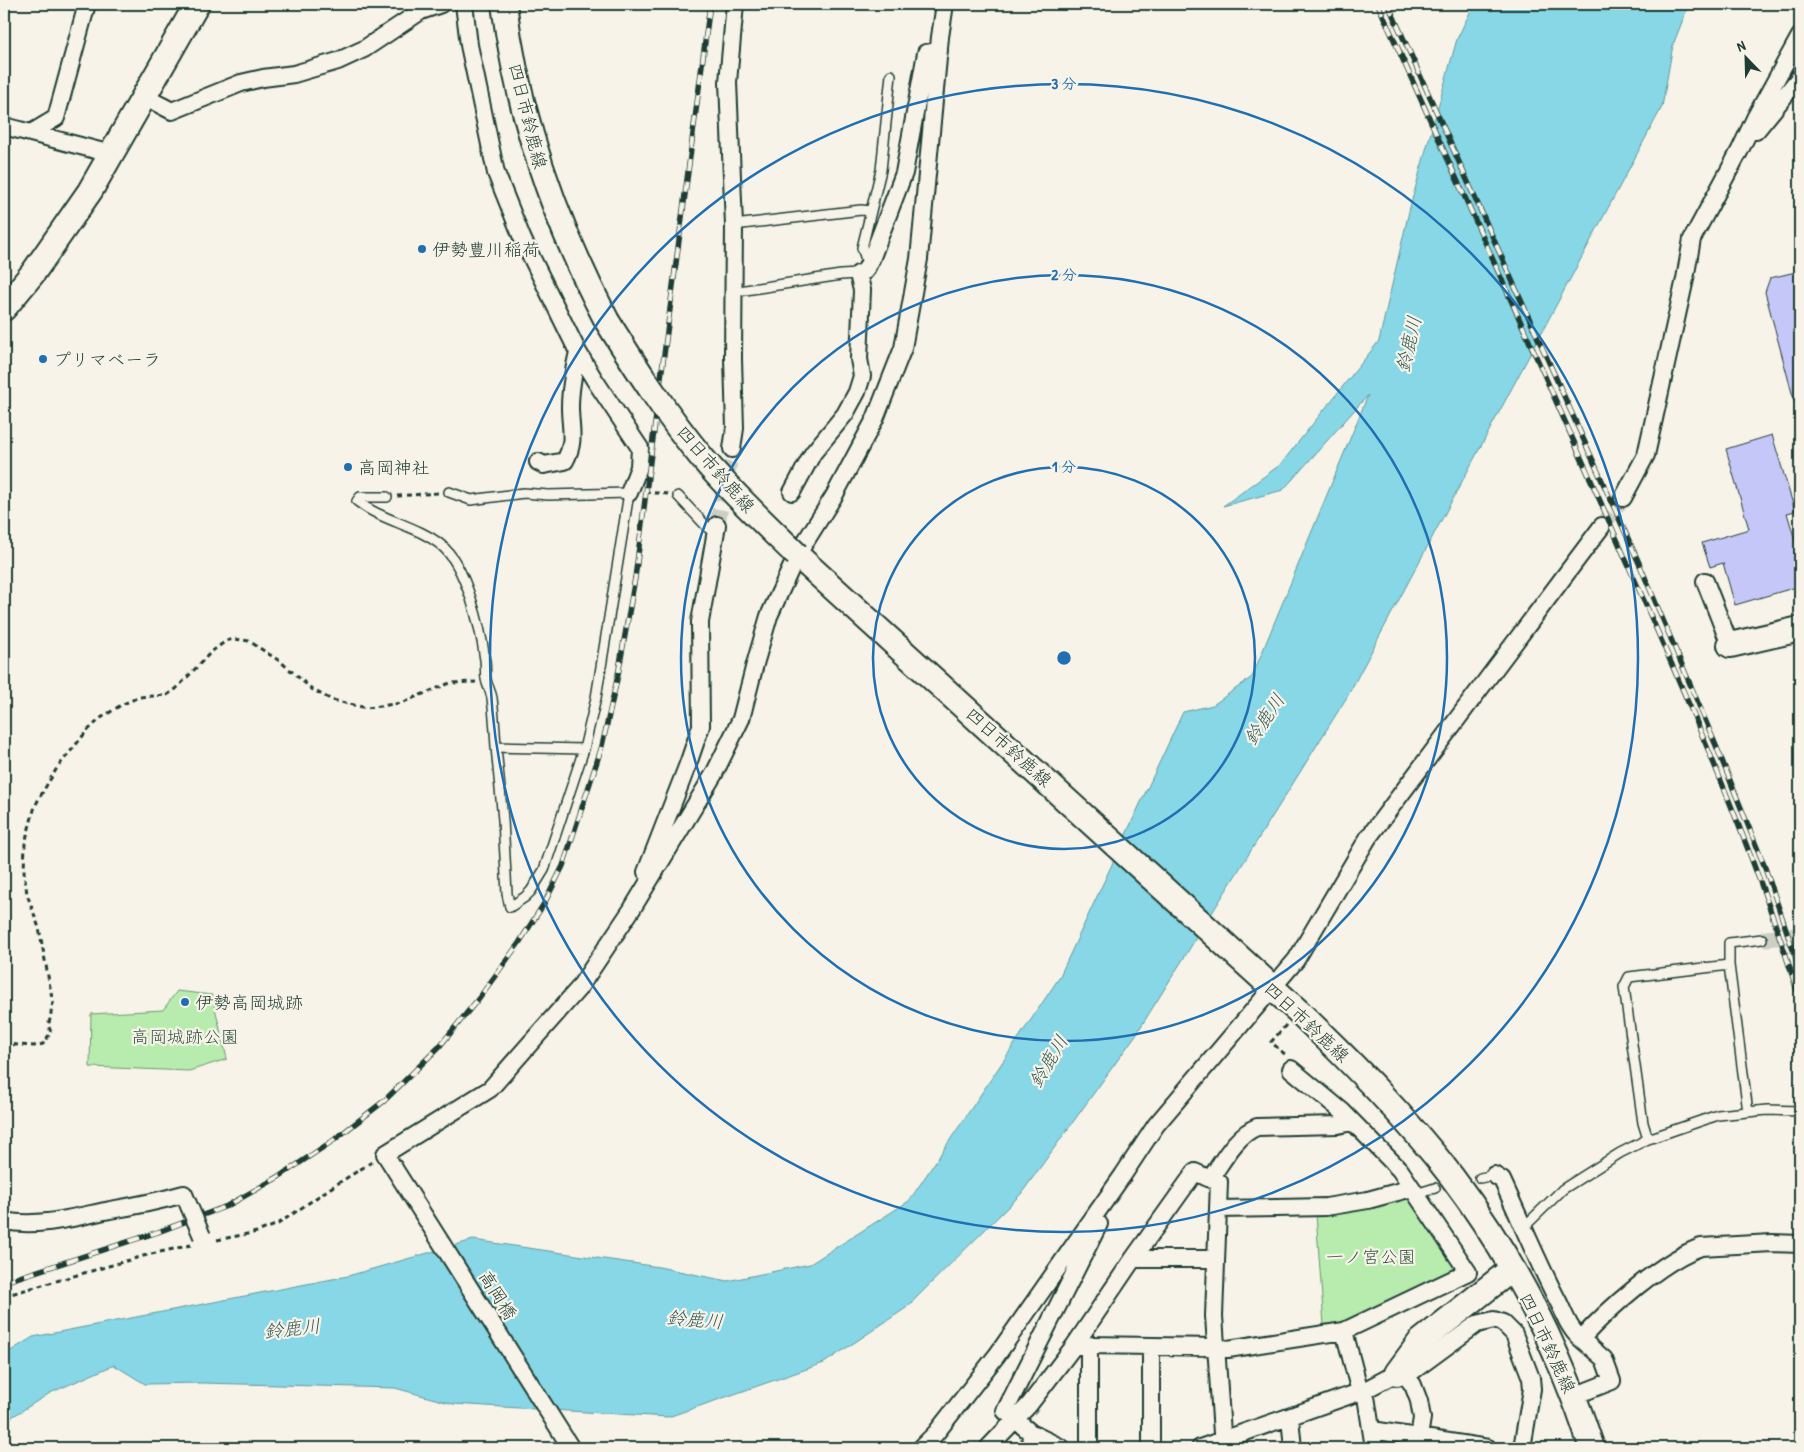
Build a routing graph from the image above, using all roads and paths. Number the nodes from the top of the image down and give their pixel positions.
1 (87, 4) edge
2 (197, 4) edge
3 (441, 4) edge
4 (464, 4) edge
5 (504, 4) edge
6 (735, 4) edge
7 (946, 4) edge
8 (1800, 36) edge
9 (939, 51) junction
10 (891, 75) dead end
11 (1800, 77) edge
12 (145, 97) junction
13 (4, 126) edge
14 (31, 133) junction
15 (1740, 150) junction
16 (111, 154) junction
17 (871, 211) junction
18 (734, 225) junction
19 (863, 269) junction
20 (733, 292) junction
21 (4, 308) edge
22 (578, 352) junction
23 (732, 449) tunnel mouth
24 (538, 462) dead end
25 (449, 492) joint
26 (629, 492) junction
27 (792, 492) dead end
28 (678, 496) joint
29 (387, 497) joint
30 (1623, 498) tunnel mouth
31 (1602, 526) tunnel mouth
32 (717, 530) joint
33 (797, 555) junction
34 (1705, 581) dead end
35 (1800, 629) edge
36 (1730, 645) joint
37 (486, 681) junction
38 (496, 747) junction
39 (584, 749) junction
40 (632, 909) junction
41 (1762, 939) tunnel mouth
42 (1729, 965) junction
43 (1268, 985) junction
44 (1298, 1011) junction
45 (4, 1044) edge
46 (1291, 1070) joint
47 (1800, 1111) edge
48 (1748, 1112) junction
49 (1352, 1122) junction
50 (1648, 1139) junction
51 (389, 1159) junction
52 (1123, 1175) junction
53 (1487, 1177) dead end
54 (1210, 1178) junction
55 (1435, 1188) dead end
56 (1414, 1191) junction
57 (1218, 1209) junction
58 (4, 1221) edge
59 (1524, 1227) junction
60 (203, 1239) junction
61 (1800, 1244) edge
62 (1133, 1259) junction
63 (1216, 1259) junction
64 (1512, 1269) junction
65 (4, 1296) edge
66 (1344, 1331) junction
67 (1581, 1339) junction
68 (1082, 1345) junction
69 (1151, 1346) junction
70 (1216, 1347) junction
71 (1401, 1374) junction
72 (1363, 1391) junction
73 (1574, 1396) junction
74 (1290, 1418) junction
75 (1015, 1420) junction
76 (1372, 1430) junction
77 (1419, 1437) junction
78 (1031, 1441) edge
79 (1223, 1444) edge
80 (571, 1448) edge
81 (921, 1448) edge
82 (988, 1448) edge
83 (1062, 1448) edge
84 (1089, 1448) edge
85 (1151, 1448) edge
86 (1200, 1448) edge
87 (1293, 1448) edge
88 (1374, 1448) edge
89 (1488, 1448) edge
90 (1522, 1448) edge
91 (1592, 1448) edge

1 - 14 street
2 - 12 main road
3 - 12 street
4 - 22 street
5 - 33 main road, 四日市鈴鹿線, bridge
6 - 18 street
7 - 9 street
8 - 15 street
9 - 19 street
9 - 33 street
10 - 17 lane
11 - 15 street
12 - 16 main road
13 - 14 street
14 - 16 street
15 - 30 street
16 - 21 main road
17 - 18 lane
17 - 19 lane
18 - 20 street
19 - 20 lane
19 - 27 street
20 - 23 street
22 - 24 street
22 - 26 street
25 - 26 lane
25 - 29 path
26 - 28 path
26 - 39 lane
28 - 32 lane
29 - 37 lane
31 - 43 street
32 - 40 street
33 - 40 street
33 - 43 main road, 四日市鈴鹿線
34 - 36 street
35 - 36 main road
37 - 38 lane
37 - 45 path
38 - 39 lane
38 - 39 lane
40 - 51 street
41 - 42 lane
42 - 48 lane
42 - 50 lane
43 - 44 main road, 四日市鈴鹿線
43 - 52 street
44 - 46 path
44 - 64 main road, 四日市鈴鹿線
46 - 49 street
47 - 48 lane
48 - 50 lane
49 - 54 street
49 - 56 street
50 - 59 lane
51 - 60 path
51 - 80 street, 高岡橋
52 - 75 street
52 - 81 street
53 - 59 street
54 - 57 street
54 - 62 street
55 - 56 lane
56 - 57 street
56 - 66 street
57 - 63 street
58 - 60 street, bridge
59 - 67 street
60 - 65 path
61 - 67 street
62 - 63 street
62 - 68 street
63 - 70 street
64 - 71 main road
64 - 73 main road, 四日市鈴鹿線
66 - 70 street
66 - 72 street
67 - 73 street
68 - 69 street
68 - 75 street
68 - 84 street
69 - 70 street
69 - 85 street
70 - 79 street
71 - 72 street
71 - 77 street
71 - 90 street
72 - 74 street
72 - 76 street
73 - 91 main road, 四日市鈴鹿線
74 - 79 street
74 - 87 street
75 - 78 street
75 - 82 street
76 - 77 street
76 - 88 street
77 - 89 street
78 - 83 street
79 - 86 street

